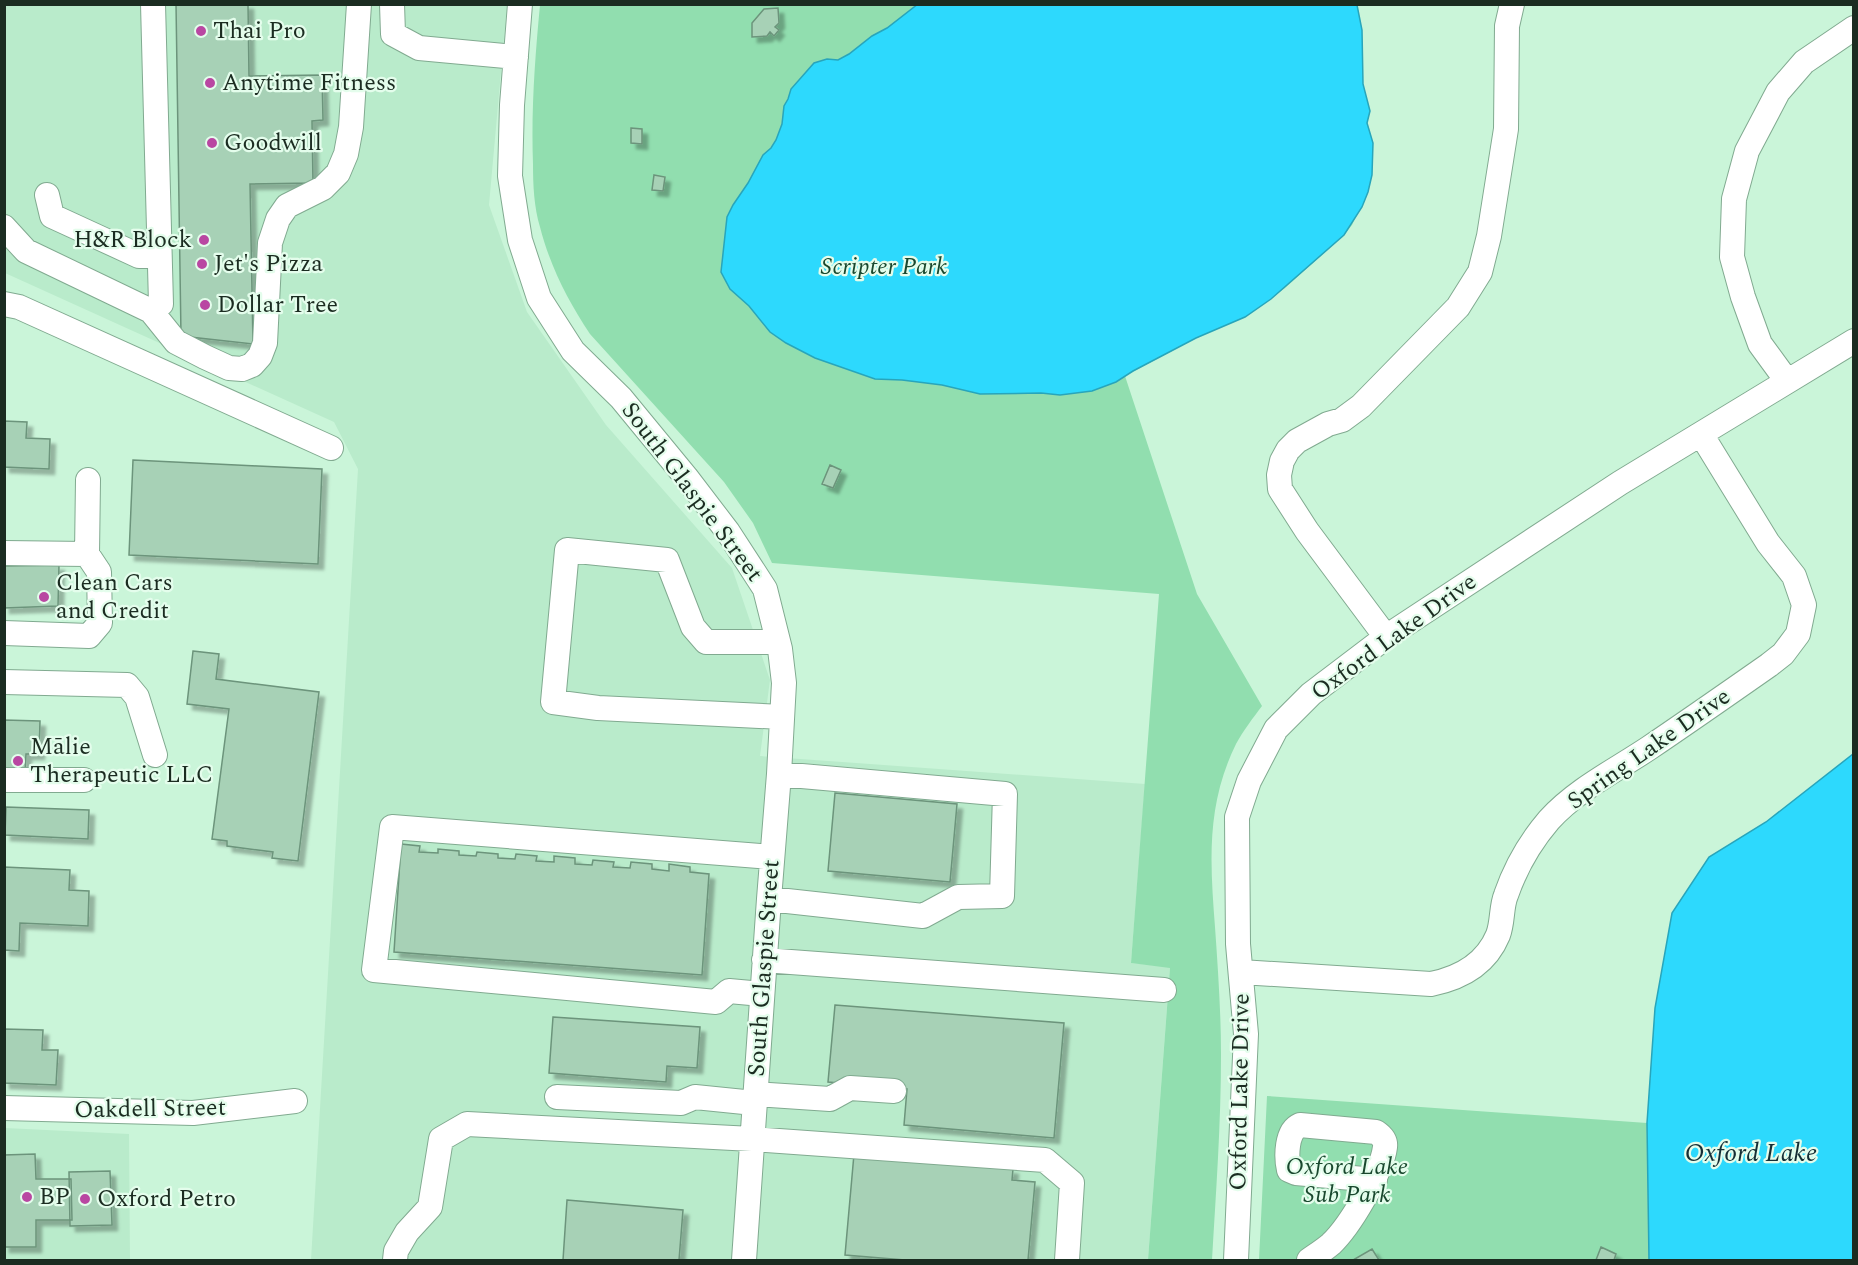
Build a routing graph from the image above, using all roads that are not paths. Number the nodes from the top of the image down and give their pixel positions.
1 (153, 4) edge
2 (359, 4) edge
3 (392, 4) edge
4 (520, 4) edge
5 (1512, 4) edge
6 (1854, 28) edge
7 (516, 57) junction
8 (46, 195) dead end
9 (4, 227) edge
10 (159, 256) junction
11 (4, 304) edge
12 (152, 311) junction
13 (1854, 341) edge
14 (1787, 381) junction
15 (1701, 434) junction
16 (331, 448) dead end
17 (88, 480) dead end
18 (4, 553) edge
19 (87, 554) junction
20 (4, 633) edge
21 (1386, 637) junction
22 (778, 642) junction
23 (4, 682) edge
24 (782, 717) junction
25 (156, 755) dead end
26 (780, 774) junction
27 (4, 780) edge
28 (84, 780) dead end
29 (772, 857) junction
30 (769, 899) junction
31 (764, 960) junction
32 (1241, 972) junction
33 (1164, 990) dead end
34 (762, 994) junction
35 (894, 1091) dead end
36 (557, 1097) dead end
37 (754, 1099) junction
38 (295, 1101) dead end
39 (4, 1108) edge
40 (752, 1139) junction
41 (1375, 1180) dead end
42 (395, 1260) edge
43 (744, 1260) edge
44 (1067, 1260) edge
45 (1236, 1260) edge
46 (1309, 1260) edge

1 - 10 street
2 - 12 street
3 - 7 street
4 - 7 street, South Glaspie Street
5 - 21 street
6 - 14 street
7 - 22 street, South Glaspie Street
8 - 10 street
9 - 12 street
10 - 12 street
11 - 16 street
13 - 14 street, Oxford Lake Drive
14 - 15 street, Oxford Lake Drive
15 - 21 street, Oxford Lake Drive
15 - 32 street, Spring Lake Drive
17 - 19 street
18 - 19 street
19 - 20 street
21 - 32 street, Oxford Lake Drive
22 - 24 street, South Glaspie Street
22 - 24 street
23 - 25 street
24 - 26 street, South Glaspie Street
26 - 29 street, South Glaspie Street
26 - 30 street
27 - 28 street
29 - 30 street, South Glaspie Street
29 - 34 street
30 - 31 street, South Glaspie Street
31 - 33 street
31 - 34 street, South Glaspie Street
32 - 45 street, Oxford Lake Drive
34 - 37 street, South Glaspie Street
35 - 37 street
36 - 37 street
37 - 40 street, South Glaspie Street
38 - 39 street, Oakdell Street
40 - 42 street
40 - 43 street, South Glaspie Street
40 - 44 street
41 - 46 street

